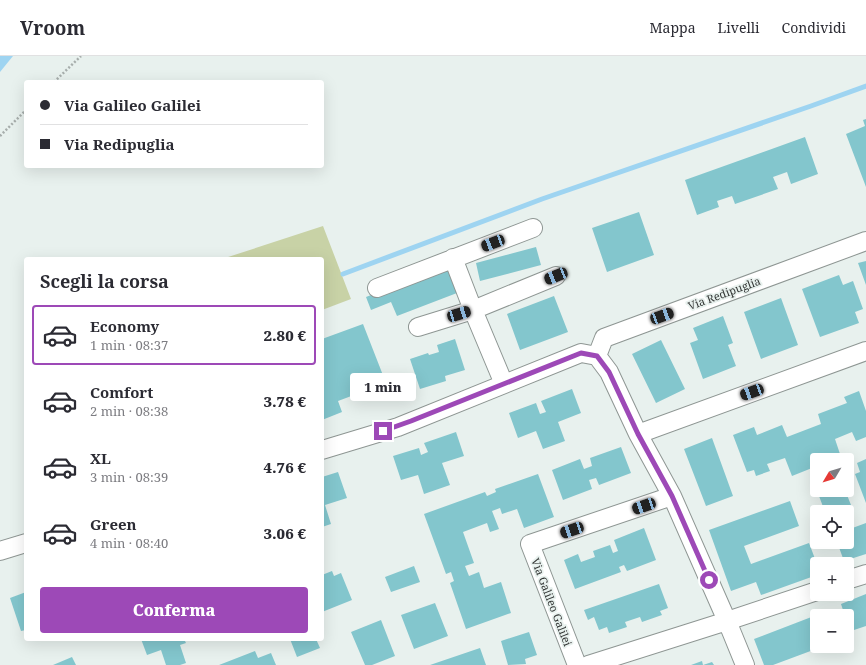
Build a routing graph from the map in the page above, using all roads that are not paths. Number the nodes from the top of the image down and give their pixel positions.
1 (533, 228) dead end
2 (866, 241) edge
3 (453, 258) junction
4 (556, 276) dead end
5 (377, 288) dead end
6 (473, 310) junction
7 (418, 327) dead end
8 (866, 351) edge
9 (597, 356) junction
10 (504, 384) junction
11 (638, 434) junction
12 (324, 449) edge
13 (672, 496) junction
14 (24, 544) edge
15 (0, 552) edge
16 (866, 574) edge
17 (854, 578) edge
18 (810, 593) edge
19 (727, 622) junction
20 (577, 665) edge
21 (588, 665) edge
22 (745, 665) edge

1 - 3 street
2 - 9 street, Via Redipuglia
3 - 5 street
3 - 6 street
4 - 6 street
6 - 7 street
6 - 10 street
8 - 11 street
9 - 10 street
9 - 11 street
10 - 12 street
11 - 13 street
13 - 19 street
13 - 20 street, Via Galileo Galilei
14 - 15 street
16 - 17 street
18 - 19 street
19 - 21 street
19 - 22 street

